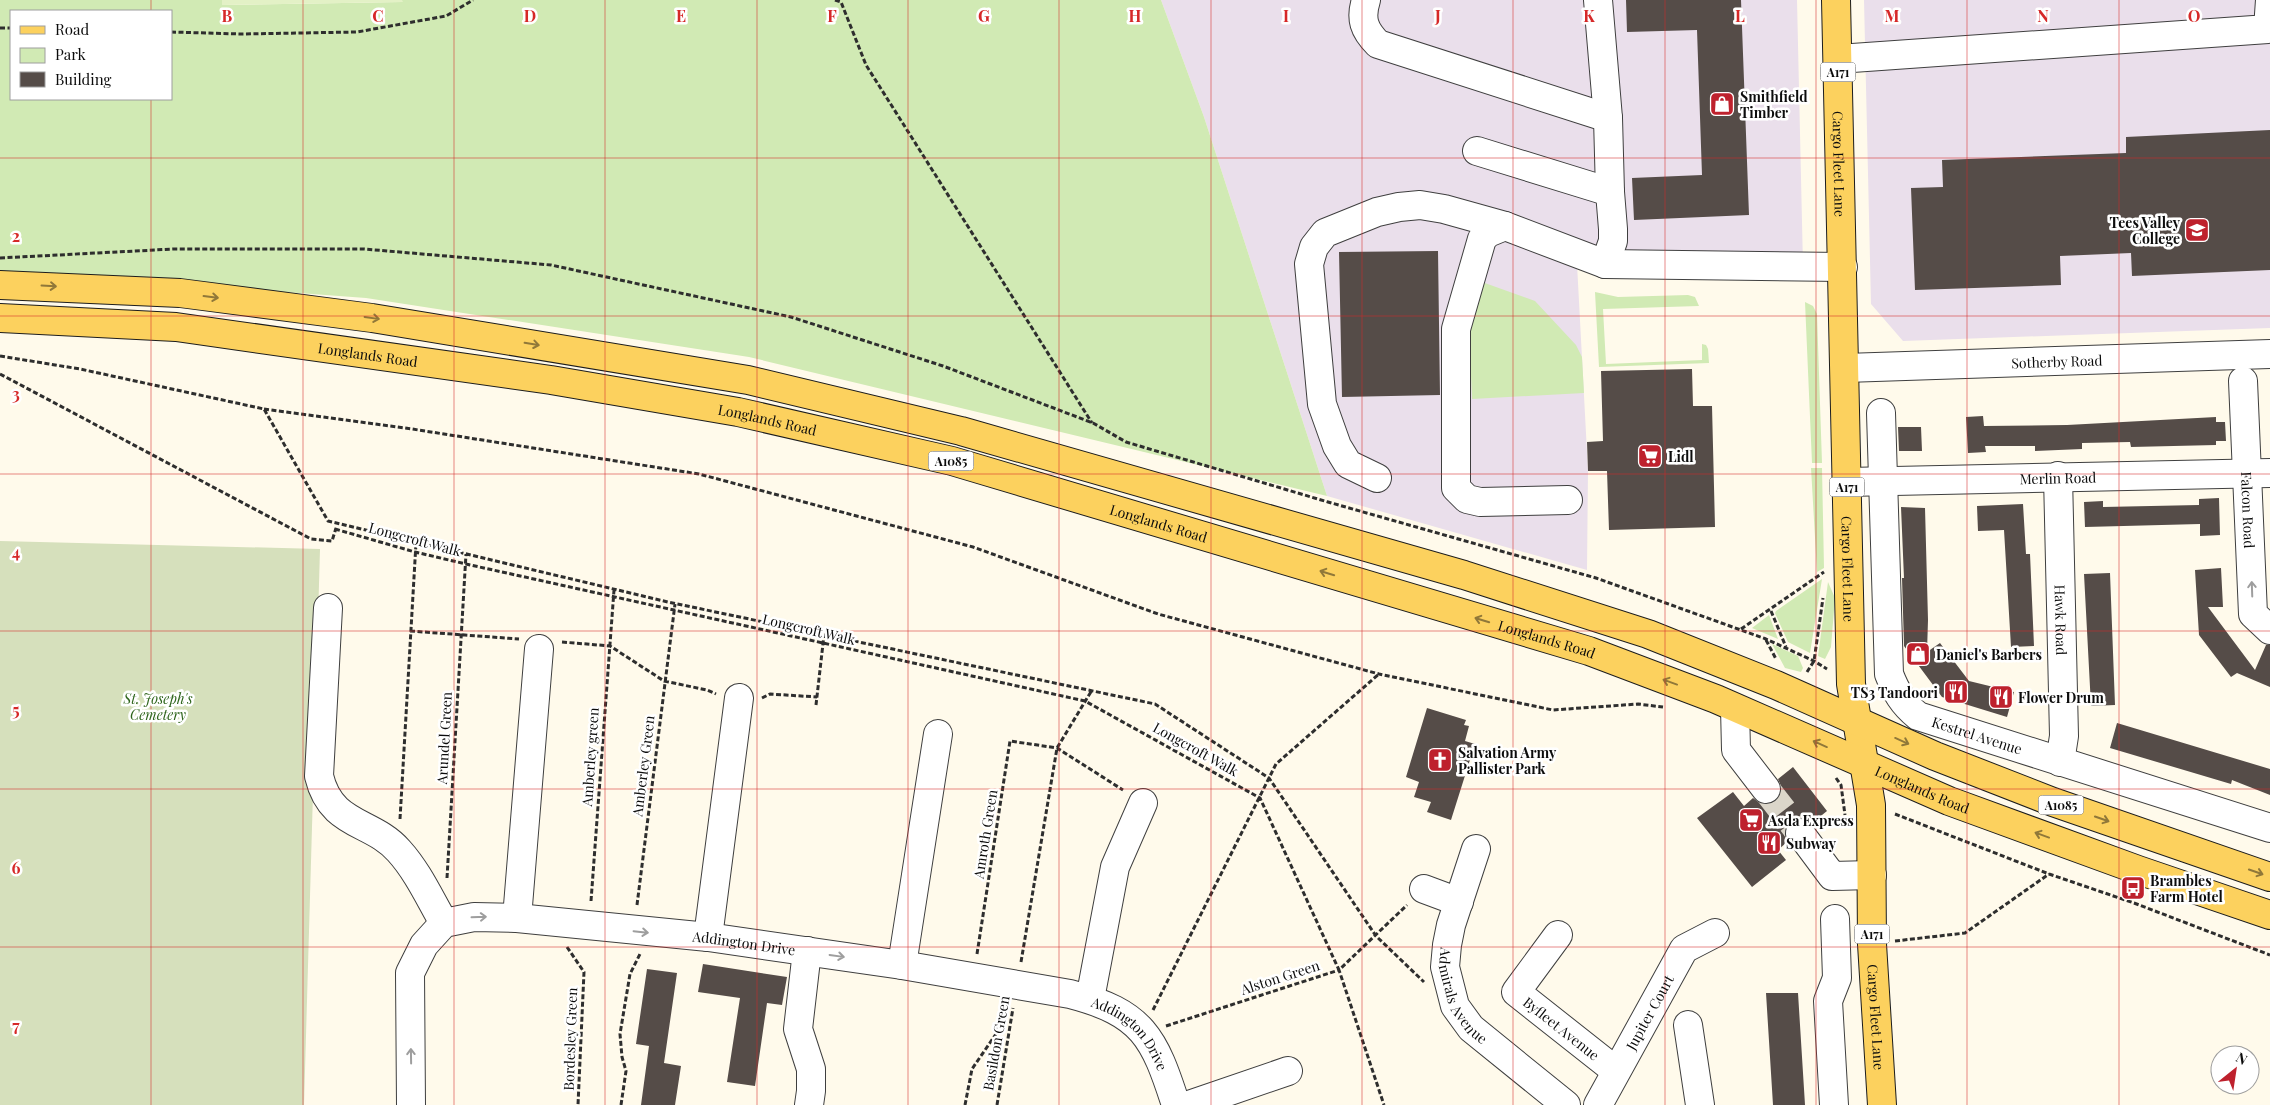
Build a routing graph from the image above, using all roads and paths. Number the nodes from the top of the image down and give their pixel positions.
1 (473, 0) edge
2 (835, 0) edge
3 (1366, 0) edge
4 (1598, 0) edge
5 (1836, 0) edge
6 (2270, 0) edge
7 (841, 1) edge
8 (172, 32) edge
9 (1838, 59) junction
10 (1608, 118) junction
11 (1478, 151) dead end
12 (1610, 192) junction
13 (1505, 226) junction
14 (0, 258) edge
15 (1605, 264) junction
16 (1842, 267) junction
17 (0, 285) edge
18 (0, 318) edge
19 (2270, 354) edge
20 (0, 356) edge
21 (1845, 368) junction
22 (0, 374) edge
23 (2243, 381) dead end
24 (264, 409) junction
25 (1881, 413) dead end
26 (1093, 423) junction
27 (2258, 473) edge
28 (2058, 476) junction
29 (1377, 478) dead end
30 (1883, 481) junction
31 (1847, 482) junction
32 (1568, 500) dead end
33 (337, 523) junction
34 (335, 529) junction
35 (416, 542) junction
36 (415, 552) junction
37 (466, 554) junction
38 (466, 564) junction
39 (1829, 568) dead end
40 (614, 590) junction
41 (614, 596) junction
42 (1823, 596) dead end
43 (674, 604) junction
44 (673, 610) junction
45 (1771, 610) junction
46 (335, 625) dead end
47 (1741, 630) junction
48 (2270, 630) edge
49 (410, 631) junction
50 (462, 634) junction
51 (824, 635) junction
52 (1766, 639) dead end
53 (540, 643) junction
54 (823, 643) junction
55 (610, 646) junction
56 (1786, 648) dead end
57 (1378, 674) junction
58 (664, 681) junction
59 (1092, 690) junction
60 (1793, 693) junction
61 (817, 697) junction
62 (739, 698) junction
63 (1085, 701) junction
64 (816, 705) dead end
65 (1666, 707) dead end
66 (1735, 708) junction
67 (1858, 721) junction
68 (938, 734) dead end
69 (1057, 748) junction
70 (2060, 762) junction
71 (1864, 764) junction
72 (1269, 778) junction
73 (1766, 789) tunnel mouth
74 (1260, 798) junction
75 (1143, 803) joint
76 (1871, 805) junction
77 (1844, 806) dead end
78 (2270, 828) edge
79 (1800, 833) tunnel mouth
80 (1476, 849) dead end
81 (398, 850) junction
82 (1872, 874) junction
83 (2049, 874) junction
84 (2270, 877) edge
85 (446, 883) dead end
86 (1424, 889) joint
87 (1459, 902) junction
88 (2270, 915) edge
89 (517, 918) junction
90 (1835, 919) dead end
91 (554, 922) junction
92 (444, 923) junction
93 (589, 926) junction
94 (641, 932) junction
95 (1714, 933) dead end
96 (1558, 935) dead end
97 (1376, 936) junction
98 (708, 937) junction
99 (1872, 944) junction
100 (807, 951) junction
101 (2270, 955) edge
102 (902, 965) junction
103 (1339, 970) junction
104 (974, 977) junction
105 (1012, 984) junction
106 (1430, 988) dead end
107 (1090, 999) junction
108 (1688, 1025) dead end
109 (1145, 1033) junction
110 (1288, 1071) dead end
111 (1616, 1071) junction
112 (411, 1105) edge
113 (578, 1105) edge
114 (621, 1105) edge
115 (808, 1105) edge
116 (965, 1105) edge
117 (997, 1105) edge
118 (1176, 1105) edge
119 (1189, 1105) edge
120 (1384, 1105) edge
121 (1566, 1105) edge
122 (1598, 1105) edge
123 (1700, 1105) edge
124 (1834, 1105) edge
125 (1882, 1105) edge

1 - 8 path
2 - 7 path
3 - 10 street
4 - 10 street
5 - 9 main road, Cargo Fleet Lane / A171
6 - 9 street
7 - 26 path
9 - 16 main road, Cargo Fleet Lane / A171
10 - 12 street
11 - 12 street
12 - 15 street
13 - 15 street
13 - 29 street
13 - 32 street
14 - 26 path
15 - 16 street
16 - 21 main road, Cargo Fleet Lane / A171
17 -> 60 main road, A1085
66 -> 18 main road, Longlands Road / A1085
19 - 21 street, Sotherby Road
20 - 24 path
21 - 31 main road, Cargo Fleet Lane / A171
22 - 34 path
23 - 27 street, Falcon Road
24 - 33 path
24 - 57 path
25 - 30 street, Kestrel Avenue
26 - 47 path
27 - 28 street, Merlin Road
48 -> 27 street, Falcon Road
28 - 30 street, Merlin Road
28 - 70 street, Hawk Road
30 - 31 street, Merlin Road
30 - 70 street, Kestrel Avenue
31 - 67 main road, Cargo Fleet Lane / A171
33 - 34 path
33 - 35 path
34 - 36 path, Longcroft Walk
35 - 36 path
35 - 37 path
36 - 38 path, Longcroft Walk
36 - 49 path
37 - 38 path, Arundel Green
37 - 40 path
38 - 41 path, Longcroft Walk
38 - 50 path, Arundel Green
39 - 45 path
40 - 41 path, Amberley green
40 - 43 path
41 - 44 path, Longcroft Walk
41 - 55 path, Amberley green
42 - 60 path
43 - 44 path, Amberley Green
43 - 51 path
44 - 54 path, Longcroft Walk
44 - 58 path, Amberley Green
45 - 47 path
45 - 56 path
46 - 81 street
47 - 52 path
49 - 50 path
49 - 81 path
50 - 53 path
50 - 85 path, Arundel Green
51 - 54 path
51 - 59 path
53 - 55 path
53 - 89 street
54 - 61 path
54 - 63 path, Longcroft Walk
55 - 58 path
55 - 93 path, Amberley green
57 - 65 path
57 - 72 path
58 - 62 path
58 - 94 path, Amberley Green
59 - 63 path
59 - 72 path
60 - 67 main road, A1085
61 - 62 path
61 - 64 path
62 - 98 street
63 - 69 path
63 - 74 path, Longcroft Walk
71 -> 66 main road, Longlands Road / A1085
66 - 73 street
67 - 71 main road, Cargo Fleet Lane / A171
67 -> 84 main road, A1085
68 - 102 street
69 - 75 path
69 - 104 path, Amroth Green
69 - 105 path
70 - 78 street, Kestrel Avenue
71 - 76 main road, Cargo Fleet Lane / A171
88 -> 71 main road, Longlands Road / A1085
72 - 74 path
72 - 97 path
74 - 103 path
74 - 109 path
75 - 107 street
76 - 77 path
76 - 82 main road, Cargo Fleet Lane / A171
76 - 83 path
79 - 82 street
80 - 87 street, Admirals Avenue
81 - 92 street
82 - 99 main road, Cargo Fleet Lane / A171
83 - 99 path
83 - 101 path
86 - 87 street
86 - 97 path
87 - 121 street, Admirals Avenue
89 - 91 street, Addington Drive
92 -> 89 street, Addington Drive
90 - 124 street
91 - 93 street, Addington Drive
91 - 113 path, Bordesley Green
112 -> 92 street
93 - 94 street, Addington Drive
94 - 98 street, Addington Drive
94 - 114 path, Amberley Green
95 - 111 street, Jupiter Court
96 - 111 street, Byfleet Avenue
97 - 103 path
97 - 106 path
98 - 100 street, Addington Drive
99 - 125 main road, Cargo Fleet Lane / A171
100 -> 102 street, Addington Drive
100 - 115 street
102 - 104 street, Addington Drive
103 - 109 path, Alston Green
103 - 120 path, Alston Green
104 - 105 street, Addington Drive
105 - 107 street, Addington Drive
105 - 116 path
105 - 117 path, Basildon Green
107 - 109 street, Addington Drive
108 - 123 street
109 - 118 street, Addington Drive
110 - 119 street
111 - 122 street, Jupiter Court

